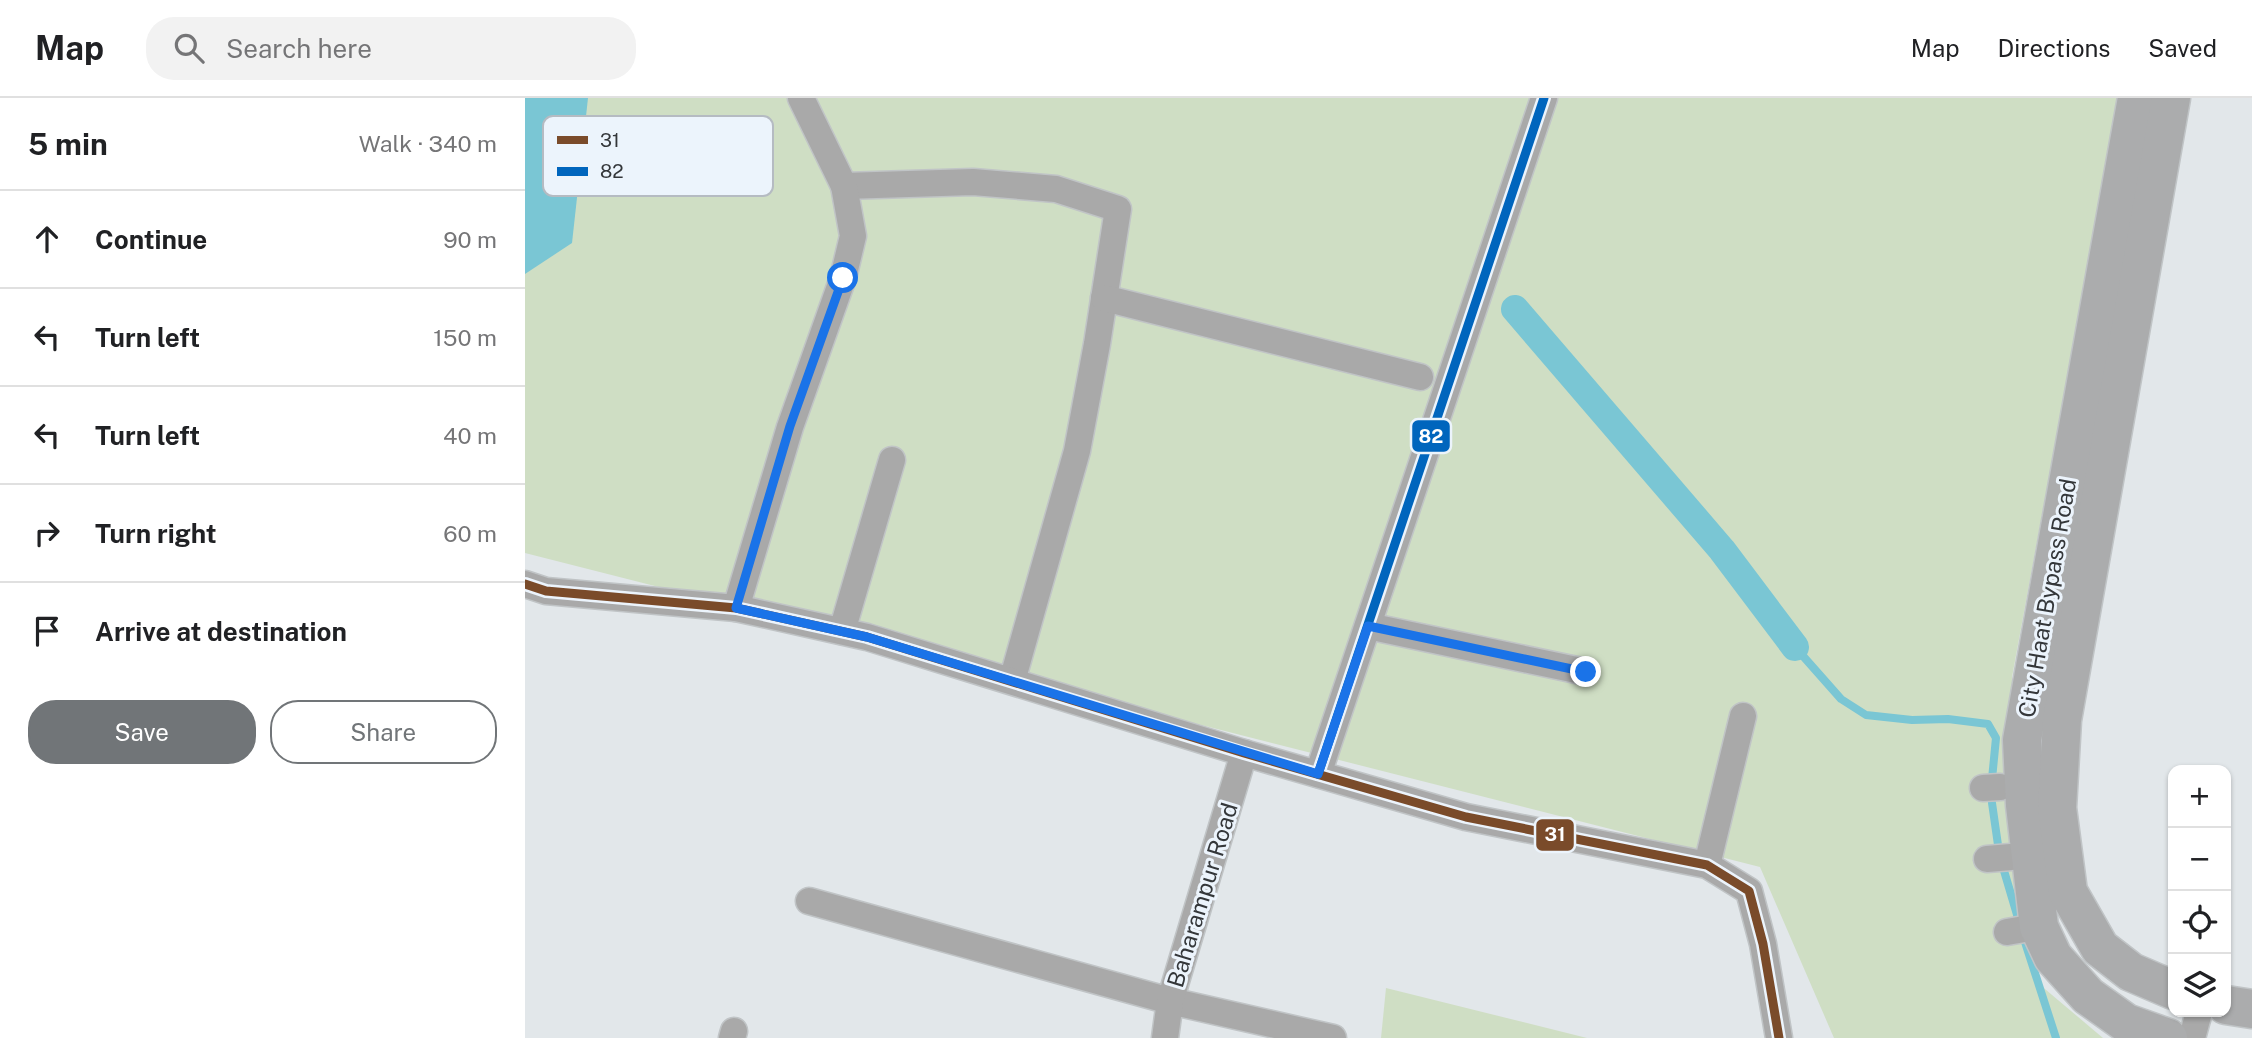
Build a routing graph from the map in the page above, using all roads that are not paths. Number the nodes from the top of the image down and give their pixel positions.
1 (801, 98) edge
2 (1544, 98) edge
3 (2137, 98) edge
4 (2171, 98) edge
5 (843, 186) junction
6 (1104, 298) junction
7 (1420, 377) dead end
8 (892, 460) dead end
9 (525, 584) edge
10 (736, 608) junction
11 (1368, 626) junction
12 (842, 631) junction
13 (1586, 672) dead end
14 (1012, 681) junction
15 (1743, 716) dead end
16 (1244, 753) junction
17 (1318, 774) junction
18 (1707, 866) junction
19 (809, 901) dead end
20 (2168, 988) edge
21 (1170, 1001) junction
22 (2231, 1006) edge
23 (2252, 1009) edge
24 (2198, 1017) edge
25 (1165, 1038) edge
26 (1333, 1038) edge
27 (1779, 1038) edge
28 (2168, 1038) edge
29 (2192, 1038) edge

1 - 5 street
2 - 11 street
3 - 28 main road, City Haat Bypass Road
4 - 20 main road, City Haat Bypass Road
5 - 6 street
5 - 10 street
6 - 7 street
6 - 14 street
8 - 12 street
9 - 10 street
10 - 12 street
11 - 13 street
11 - 17 street
12 - 14 street
14 - 16 street
15 - 18 street
16 - 17 street
16 - 21 street, Baharampur Road
17 - 18 street
18 - 27 street
19 - 21 street
21 - 25 street, Baharampur Road
21 - 26 street
22 - 23 main road
24 - 29 street

